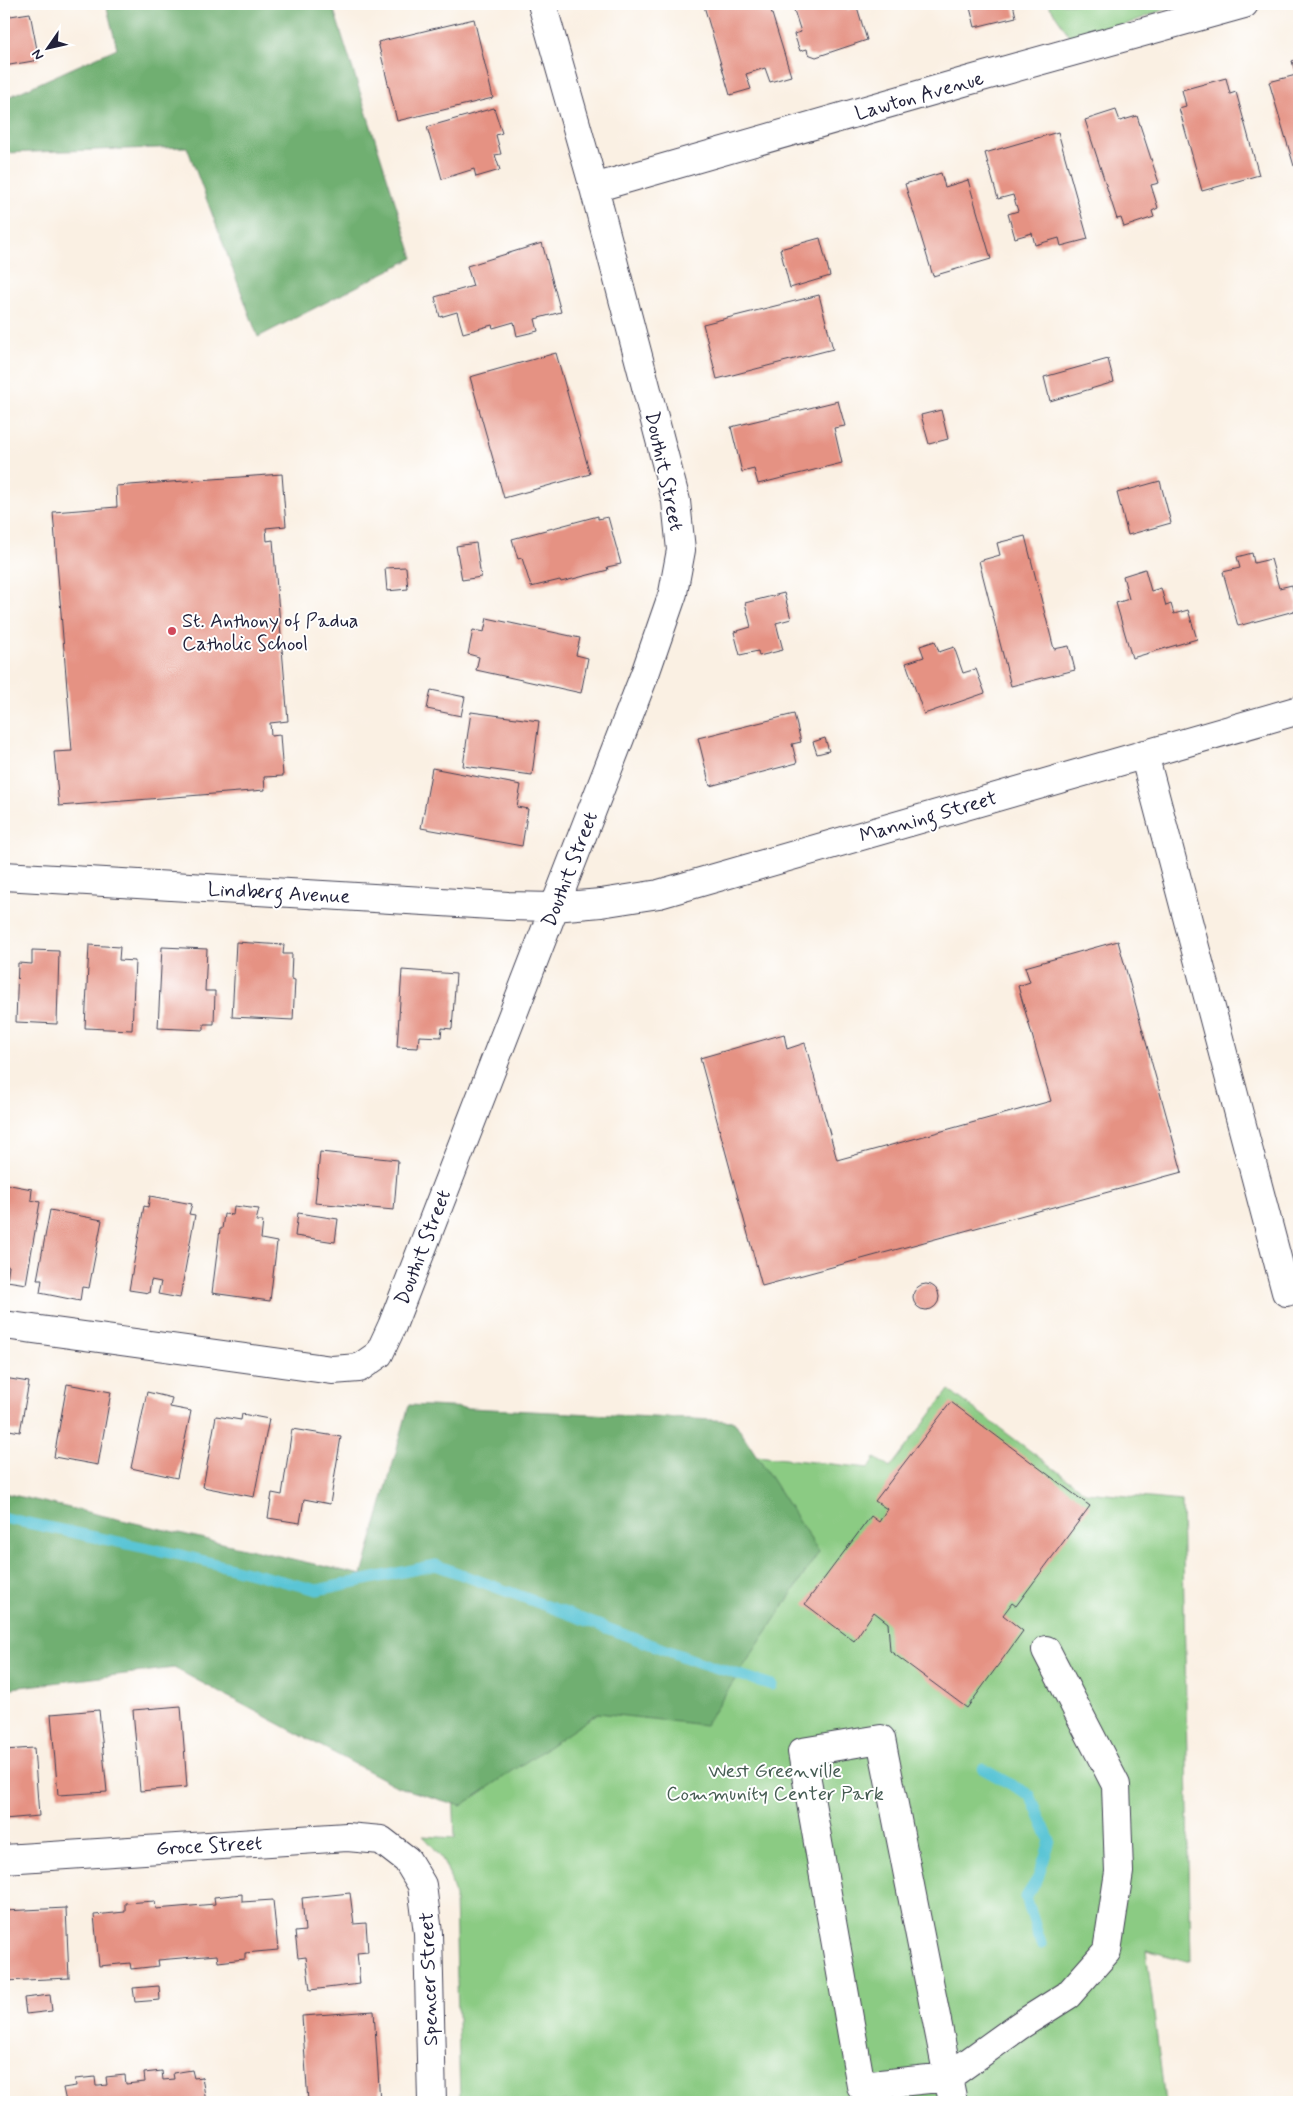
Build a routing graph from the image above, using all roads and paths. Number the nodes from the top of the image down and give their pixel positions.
1 (542, 4) edge
2 (1244, 4) edge
3 (594, 188) junction
4 (1299, 710) edge
5 (1144, 754) junction
6 (4, 876) edge
7 (554, 907) junction
8 (1299, 1288) edge
9 (4, 1325) edge
10 (1046, 1650) dead end
11 (4, 1859) edge
12 (407, 1860) joint
13 (950, 2090) edge
14 (432, 2102) edge

1 - 3 street, Douthit Street
2 - 3 street, Lawton Avenue
3 - 7 street, Douthit Street
4 - 5 street, Manning Street
5 - 7 street, Manning Street
5 - 8 street
6 - 7 street, Lindberg Avenue
7 - 9 street, Douthit Street
10 - 13 street
11 - 12 street, Groce Street
12 - 14 street, Spencer Street
13 - 13 street

